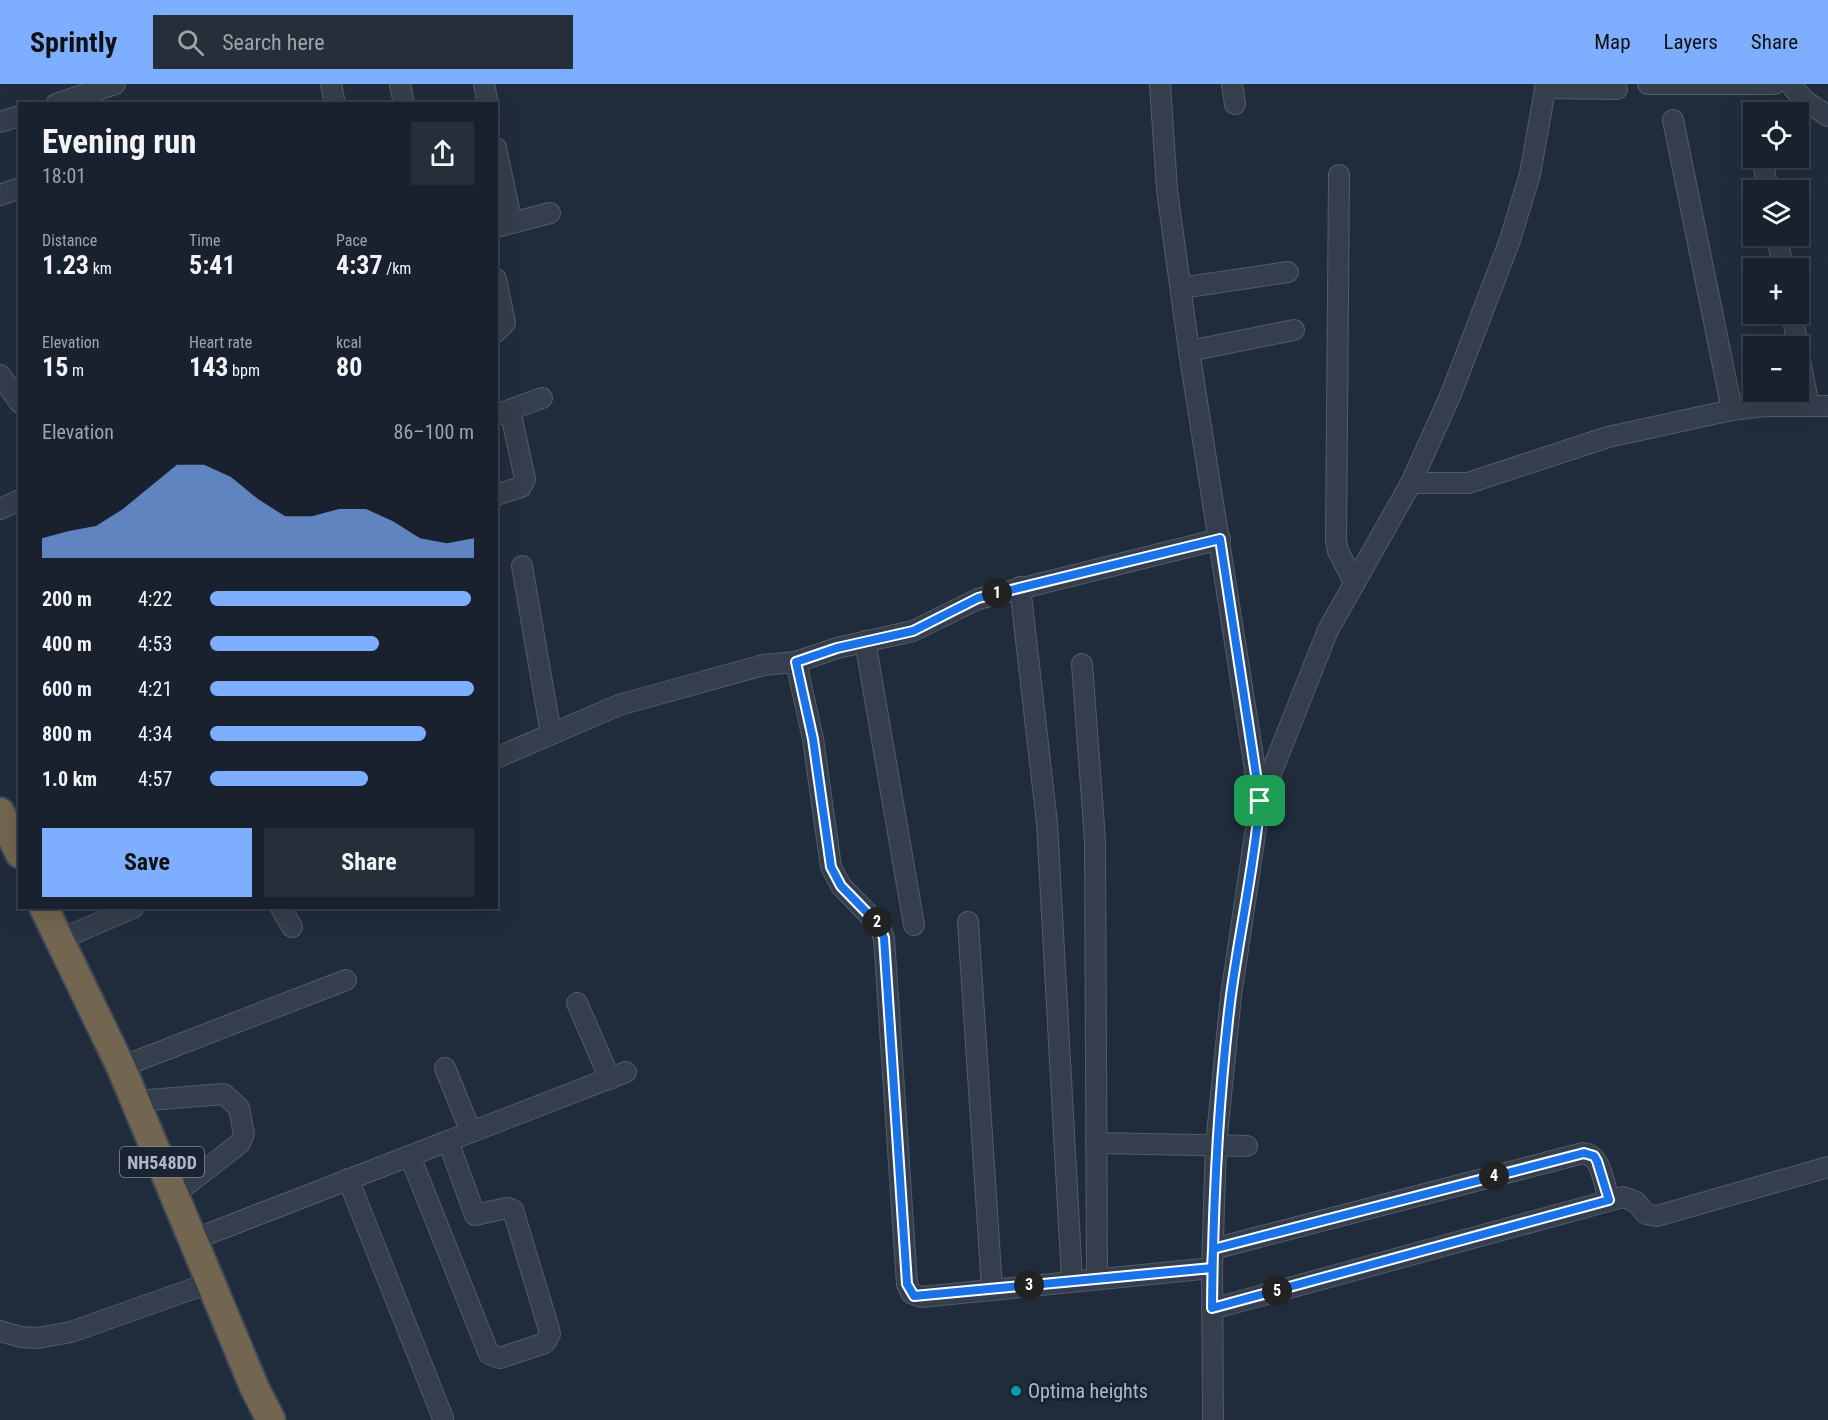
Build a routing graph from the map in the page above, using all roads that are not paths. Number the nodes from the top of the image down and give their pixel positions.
1 (115, 84) edge
2 (331, 84) edge
3 (400, 84) edge
4 (484, 84) edge
5 (1160, 84) edge
6 (1647, 84) edge
7 (1774, 84) edge
8 (1790, 84) edge
9 (1546, 86) edge
10 (1617, 89) dead end
11 (62, 102) edge
12 (334, 102) edge
13 (404, 102) edge
14 (488, 102) edge
15 (18, 117) edge
16 (1828, 117) edge
17 (1673, 120) dead end
18 (0, 122) edge
19 (498, 167) edge
20 (1339, 175) dead end
21 (18, 189) edge
22 (0, 195) edge
23 (550, 213) dead end
24 (504, 225) edge
25 (1288, 272) dead end
26 (1180, 288) junction
27 (498, 289) edge
28 (498, 330) edge
29 (1294, 330) dead end
30 (1189, 351) junction
31 (0, 375) edge
32 (1809, 378) edge
33 (542, 398) dead end
34 (18, 401) edge
35 (1819, 406) edge
36 (1732, 410) junction
37 (503, 413) edge
38 (1411, 483) junction
39 (498, 494) edge
40 (18, 501) edge
41 (0, 509) edge
42 (1220, 539) junction
43 (522, 566) dead end
44 (1354, 582) junction
45 (1020, 587) junction
46 (866, 641) junction
47 (796, 662) junction
48 (1082, 664) dead end
49 (551, 734) junction
50 (498, 757) edge
51 (1260, 801) junction
52 (0, 812) edge
53 (18, 850) edge
54 (44, 909) edge
55 (131, 909) edge
56 (282, 909) edge
57 (968, 922) dead end
58 (914, 925) dead end
59 (292, 927) dead end
60 (59, 940) junction
61 (346, 980) dead end
62 (577, 1003) dead end
63 (121, 1067) junction
64 (445, 1068) dead end
65 (136, 1101) junction
66 (471, 1132) junction
67 (448, 1141) junction
68 (1096, 1143) junction
69 (1216, 1145) junction
70 (1247, 1146) dead end
71 (410, 1156) junction
72 (1828, 1167) edge
73 (348, 1179) junction
74 (176, 1193) junction
75 (1609, 1200) junction
76 (195, 1239) junction
77 (1212, 1258) junction
78 (1097, 1278) junction
79 (1072, 1280) junction
80 (212, 1282) junction
81 (992, 1288) junction
82 (1212, 1308) junction
83 (0, 1331) edge
84 (443, 1418) dead end
85 (271, 1420) edge
86 (1213, 1420) edge

1 - 11 street
2 - 12 street
3 - 13 street
4 - 14 street
5 - 26 street
6 - 7 street
8 - 16 street
9 - 10 street
9 - 38 street
15 - 18 street
17 - 36 street
19 - 24 street
20 - 44 street
21 - 22 street
23 - 24 street
25 - 26 street
26 - 30 street
27 - 28 street
29 - 30 street
30 - 42 street
31 - 34 street
32 - 35 street
33 - 37 street
35 - 36 street
36 - 38 street
37 - 39 street
38 - 44 street
40 - 41 street
42 - 45 street
42 - 51 street
43 - 49 street
44 - 51 street
45 - 46 street
45 - 79 street
46 - 47 street
46 - 58 street
47 - 49 street
47 - 81 street
48 - 68 street
49 - 50 street
51 - 69 street
52 - 53 highway
54 - 60 highway, NH548DD
55 - 60 street
56 - 59 street
57 - 81 street
60 - 63 highway, NH548DD
61 - 63 street
62 - 66 street
63 - 65 highway, NH548DD
64 - 66 street
65 - 74 highway, NH548DD
65 - 74 street
66 - 67 street
67 - 71 street
67 - 71 street
68 - 69 street
68 - 78 street
69 - 70 street
69 - 77 street
71 - 73 street
72 - 75 street
73 - 76 street
73 - 84 street
74 - 76 highway, NH548DD
75 - 77 street
75 - 82 street
76 - 80 highway, NH548DD
77 - 78 street
77 - 82 street
78 - 79 street
79 - 81 street
80 - 83 street
80 - 85 highway, NH548DD
82 - 86 street

